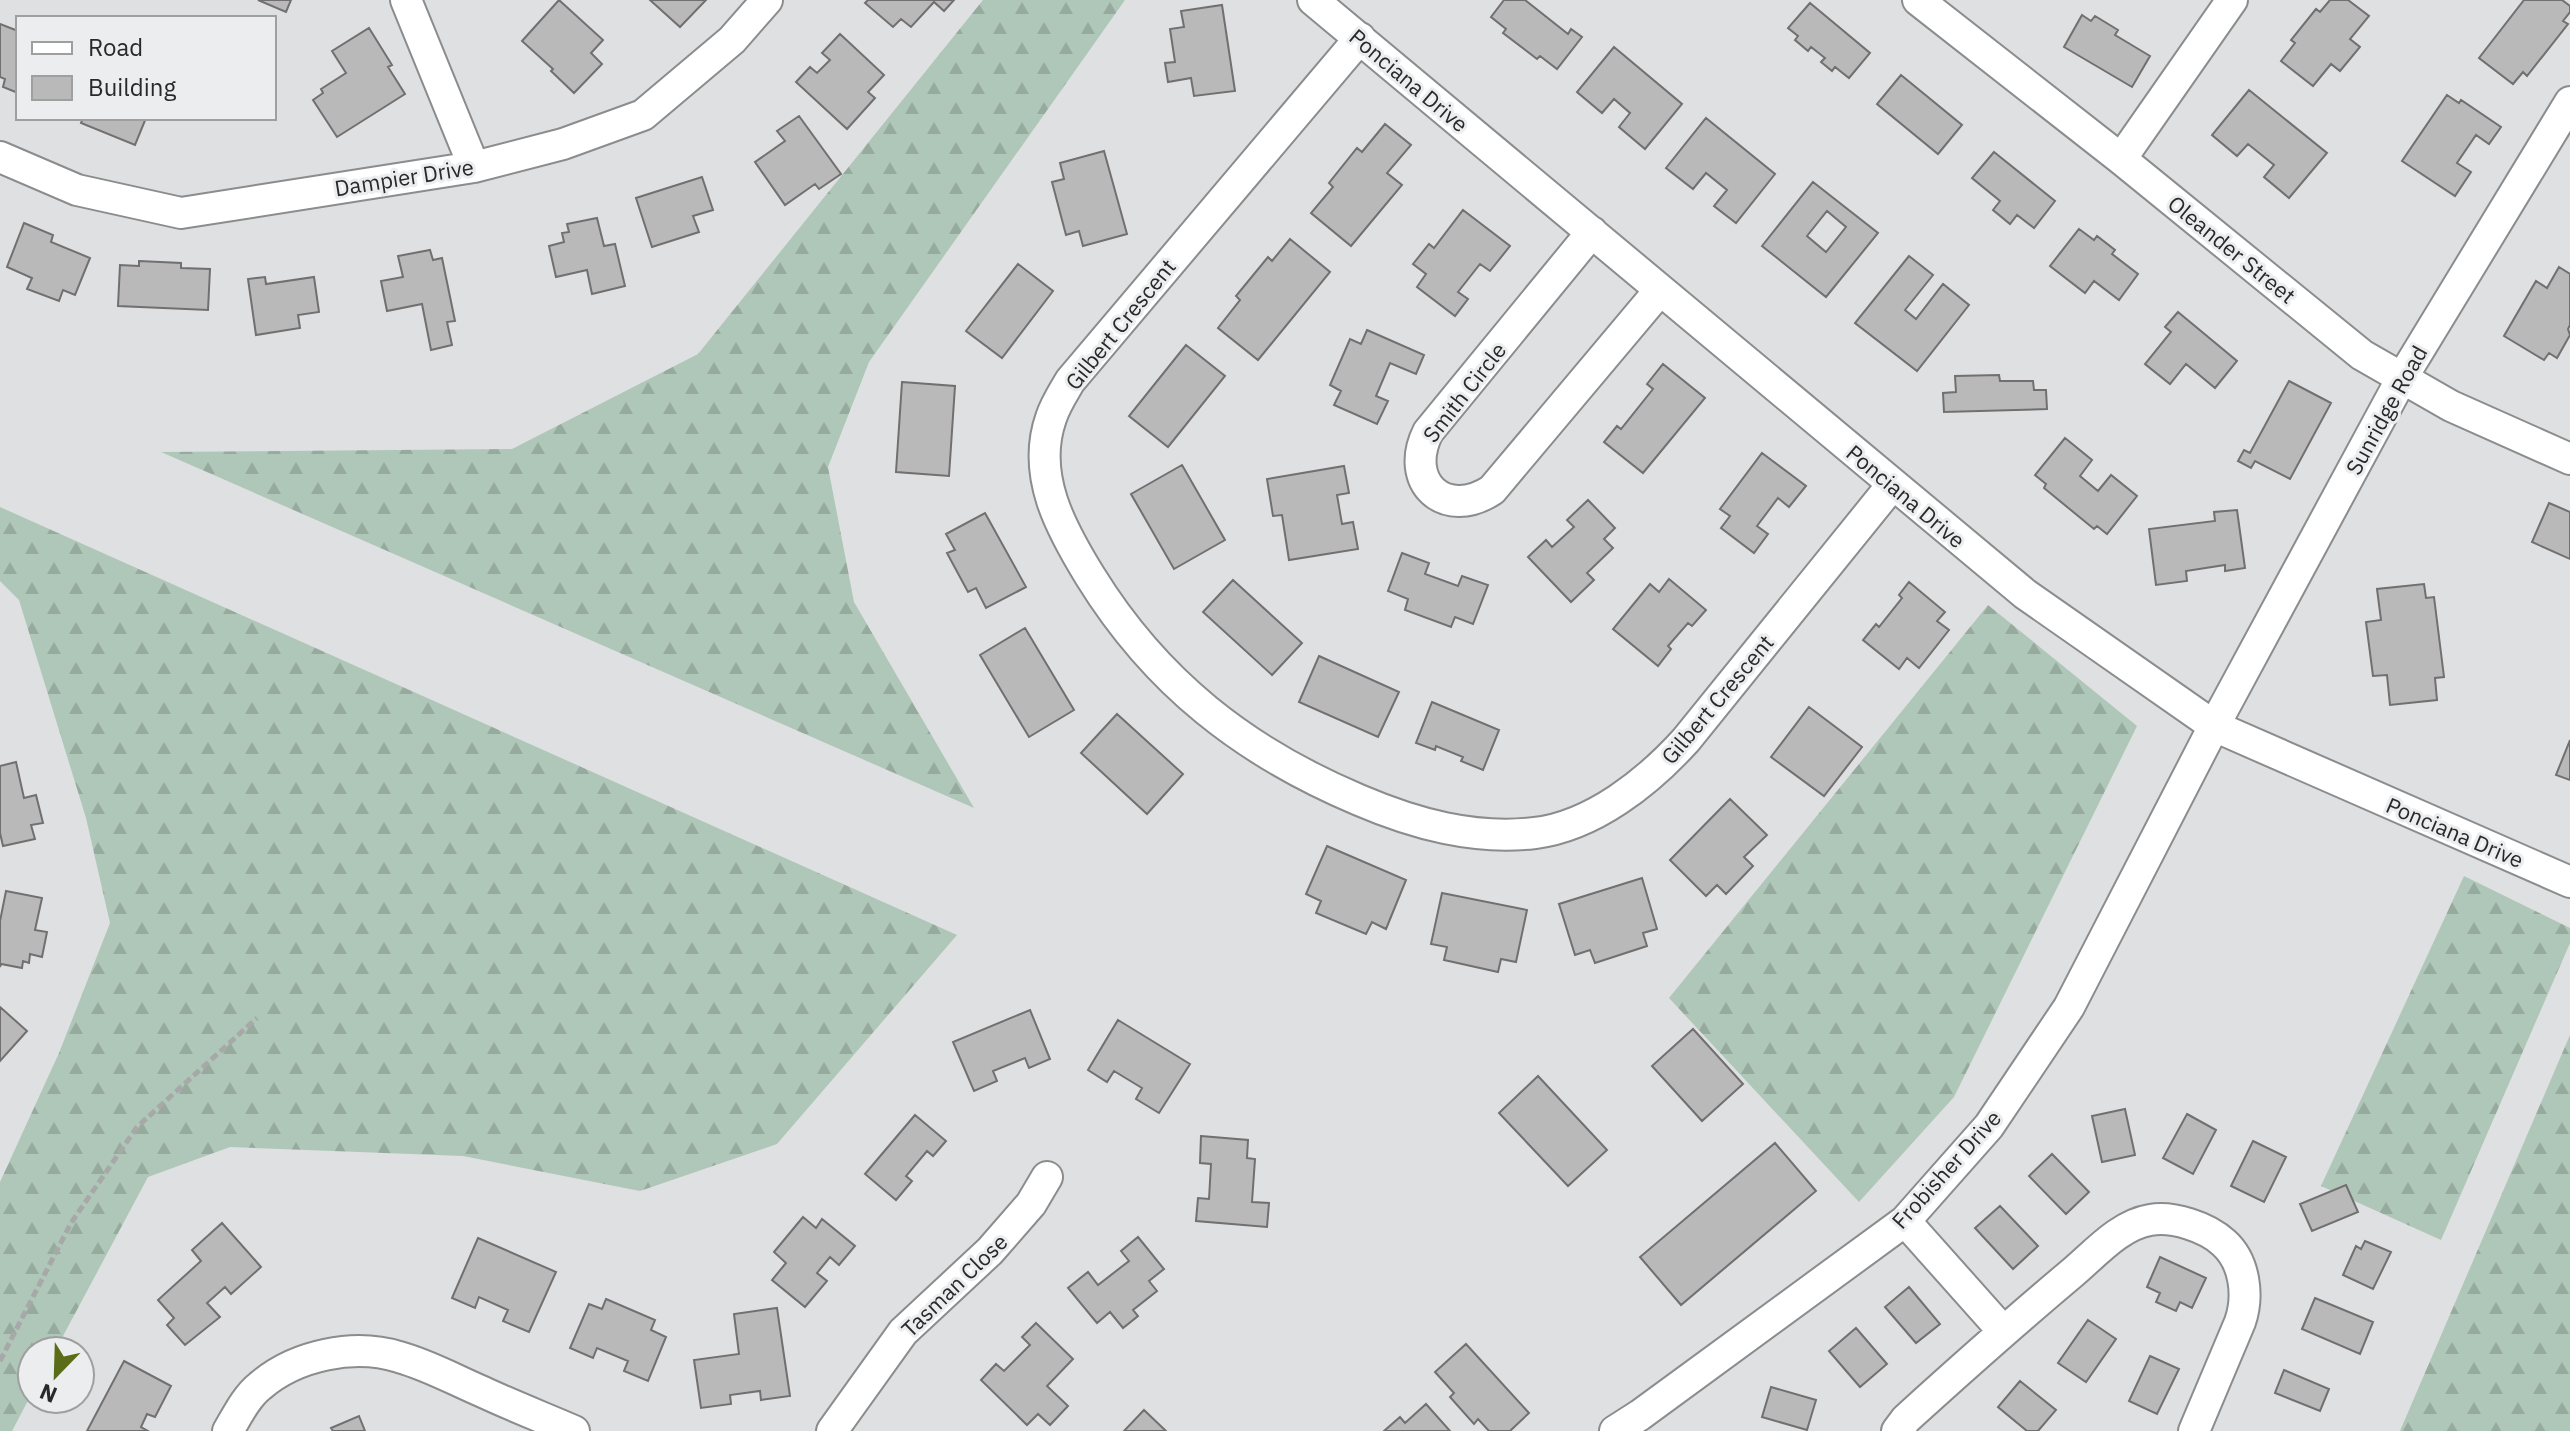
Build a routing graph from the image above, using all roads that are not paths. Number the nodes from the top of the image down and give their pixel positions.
1 (406, 0) edge
2 (767, 0) edge
3 (1313, 0) edge
4 (1918, 0) edge
5 (2232, 0) edge
6 (1360, 38) junction
7 (2570, 102) edge
8 (0, 157) edge
9 (2121, 159) junction
10 (474, 167) junction
11 (1592, 232) junction
12 (1660, 290) junction
13 (2402, 378) junction
14 (2570, 459) edge
15 (1893, 484) junction
16 (2214, 726) junction
17 (2570, 882) edge
18 (1047, 1177) dead end
19 (1905, 1221) junction
20 (2003, 1331) junction
21 (228, 1431) edge
22 (574, 1431) edge
23 (832, 1431) edge
24 (1615, 1431) edge
25 (1897, 1431) edge
26 (2194, 1431) edge

1 - 10 street
2 - 10 street, Dampier Drive
3 - 6 street, Ponciana Drive
4 - 9 street, Oleander Street
5 - 9 street
6 - 11 street, Ponciana Drive
6 - 15 street, Gilbert Crescent
7 - 13 street, Sunridge Road
8 - 10 street, Dampier Drive
9 - 13 street, Oleander Street
11 - 12 street, Ponciana Drive
11 - 12 street, Smith Circle
12 - 15 street, Ponciana Drive
13 - 14 street, Oleander Street
13 - 16 street, Sunridge Road
15 - 16 street, Ponciana Drive
16 - 17 street, Ponciana Drive
16 - 19 street, Frobisher Drive
18 - 23 street, Tasman Close
19 - 20 street
19 - 24 street, Frobisher Drive
20 - 25 street
20 - 26 street
21 - 22 street

